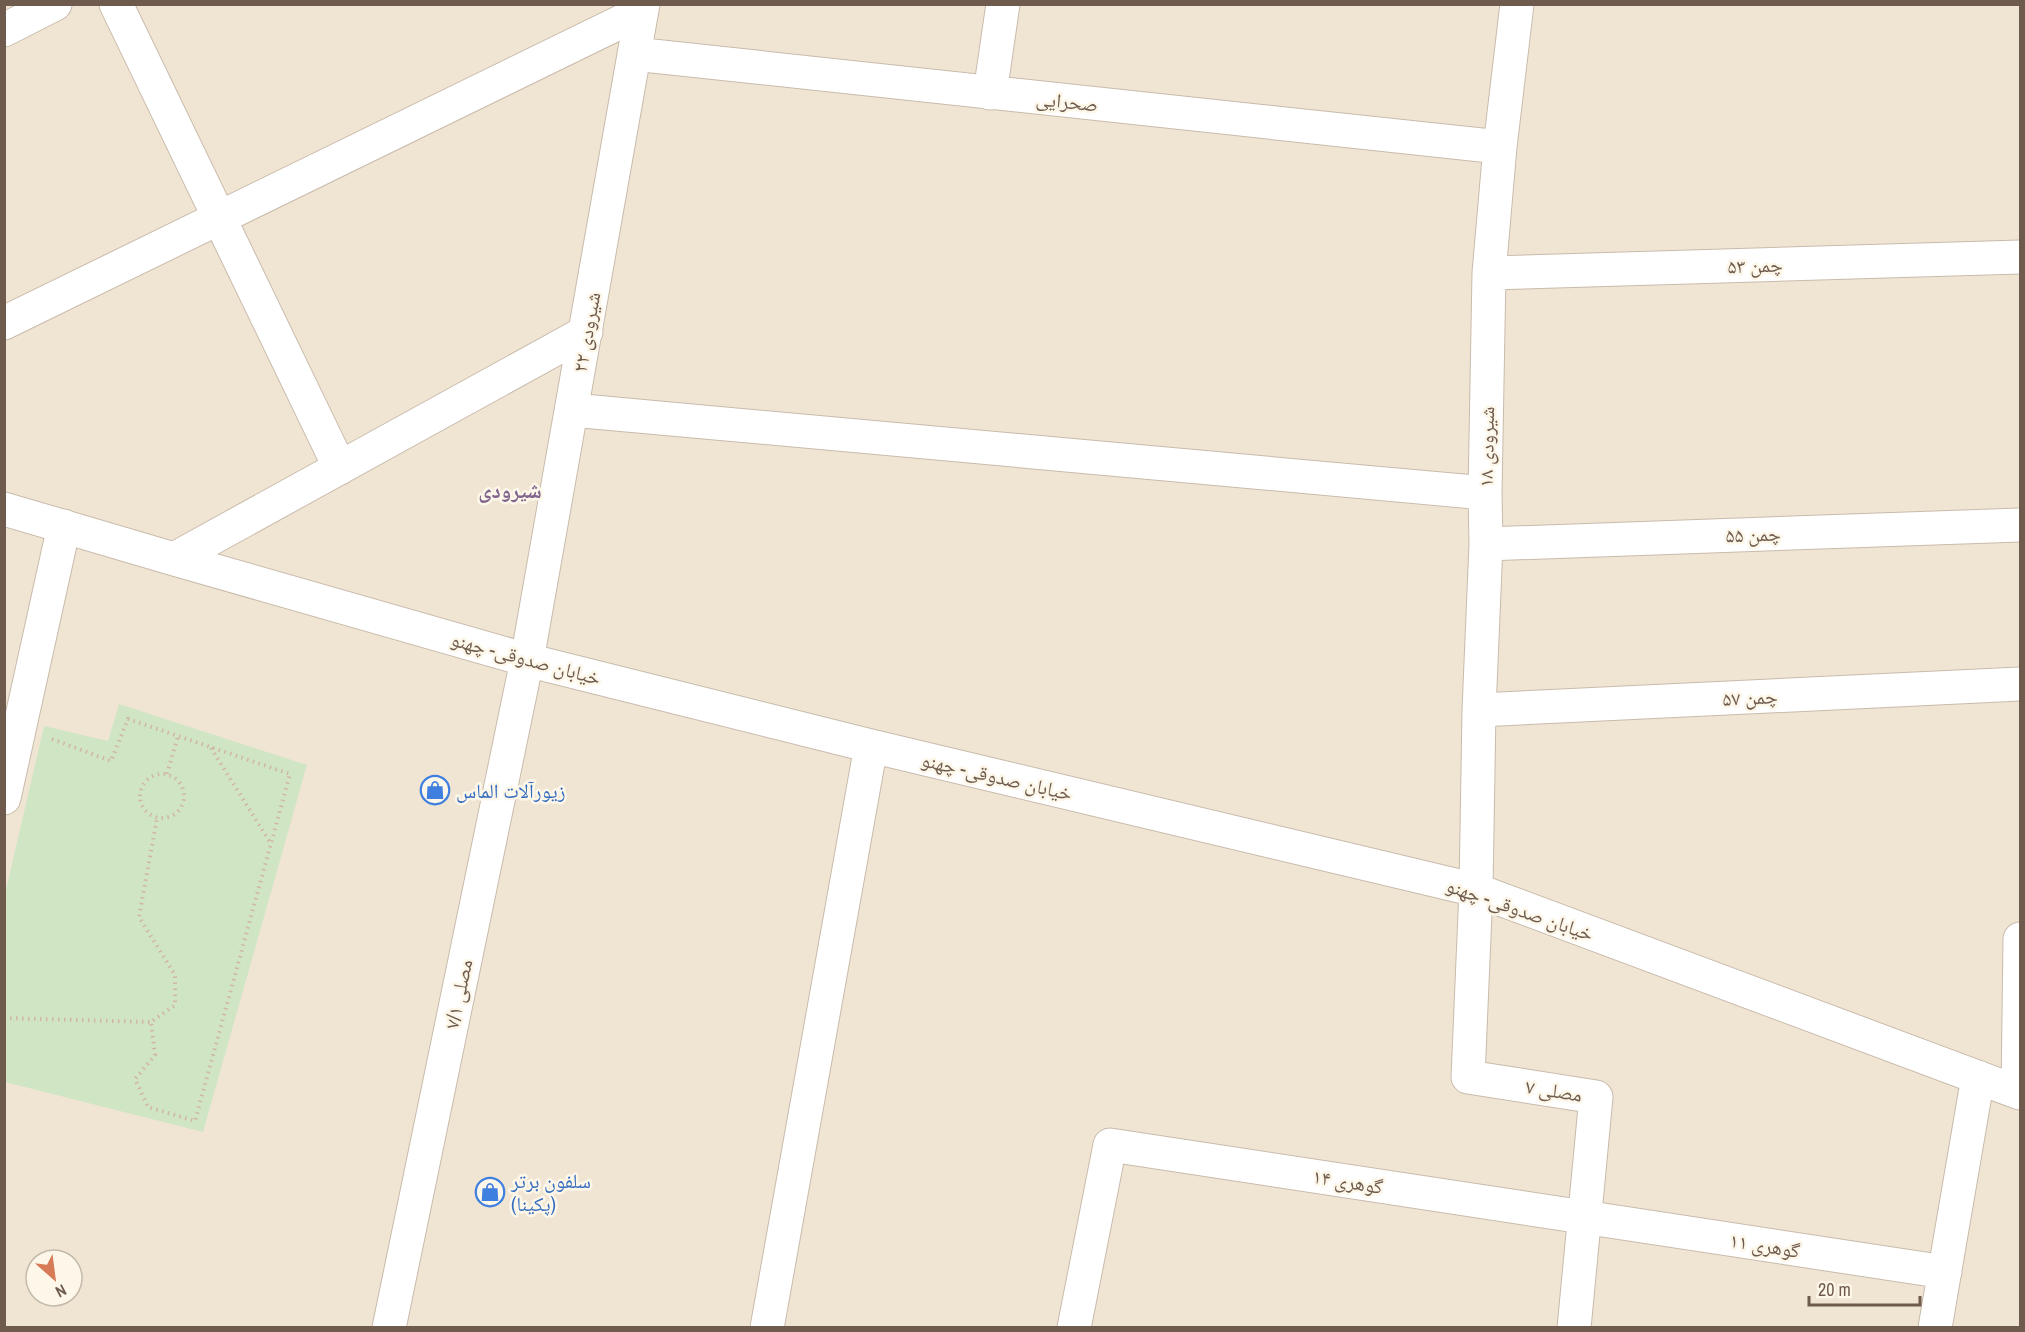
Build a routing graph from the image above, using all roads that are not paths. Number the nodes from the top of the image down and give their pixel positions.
1 (55, 4) edge
2 (116, 4) edge
3 (1003, 4) edge
4 (1517, 4) edge
5 (642, 8) edge
6 (4, 30) edge
7 (634, 54) junction
8 (990, 93) junction
9 (1500, 147) junction
10 (219, 218) junction
11 (2020, 257) edge
12 (1489, 273) junction
13 (4, 323) edge
14 (585, 332) junction
15 (572, 410) junction
16 (340, 468) junction
17 (1485, 493) junction
18 (4, 509) edge
19 (2020, 525) edge
20 (64, 526) junction
21 (1486, 544) junction
22 (174, 559) junction
23 (527, 660) junction
24 (2020, 684) edge
25 (1479, 710) junction
26 (12, 723) edge
27 (871, 746) junction
28 (4, 798) edge
29 (1476, 890) junction
30 (2020, 939) edge
31 (1978, 1077) junction
32 (2019, 1093) edge
33 (1586, 1217) junction
34 (1945, 1272) junction
35 (389, 1328) edge
36 (767, 1328) edge
37 (1074, 1328) edge
38 (1574, 1328) edge
39 (1935, 1328) edge

1 - 6 street
2 - 10 street
3 - 8 street
4 - 9 street, شیرودی ۱۸
5 - 7 street, شیرودی ۲۲
5 - 10 street
7 - 8 street, صحرایی
7 - 14 street, شیرودی ۲۲
8 - 9 street, صحرایی
9 - 12 street, شیرودی ۱۸
10 - 13 street
10 - 16 street
11 - 12 street, چمن ۵۳
12 - 17 street, شیرودی ۱۸
14 - 15 street, شیرودی ۲۲
14 - 16 street
15 - 17 street
15 - 23 street, شیرودی ۲۲
16 - 22 street
17 - 21 street, شیرودی ۱۸
18 - 20 street, خیابان صدوقی- چهنو
19 - 21 street, چمن ۵۵
20 - 22 street, خیابان صدوقی- چهنو
20 - 26 street
21 - 25 street, شیرودی ۱۸
22 - 23 street, خیابان صدوقی- چهنو
23 - 27 street, خیابان صدوقی- چهنو
23 - 35 street, مصلی ۷/۱
24 - 25 street, چمن ۵۷
25 - 29 street, شیرودی ۱۸
26 - 28 street
27 - 29 street, خیابان صدوقی- چهنو
27 - 36 street
29 - 31 street, خیابان صدوقی- چهنو
29 - 33 street, مصلی ۷
30 - 32 street
31 - 32 street, خیابان صدوقی- چهنو
31 - 34 street
33 - 34 street, گوهری ۱۱
33 - 37 street, گوهری ۱۴
33 - 38 street, مصلی ۷
34 - 39 street

